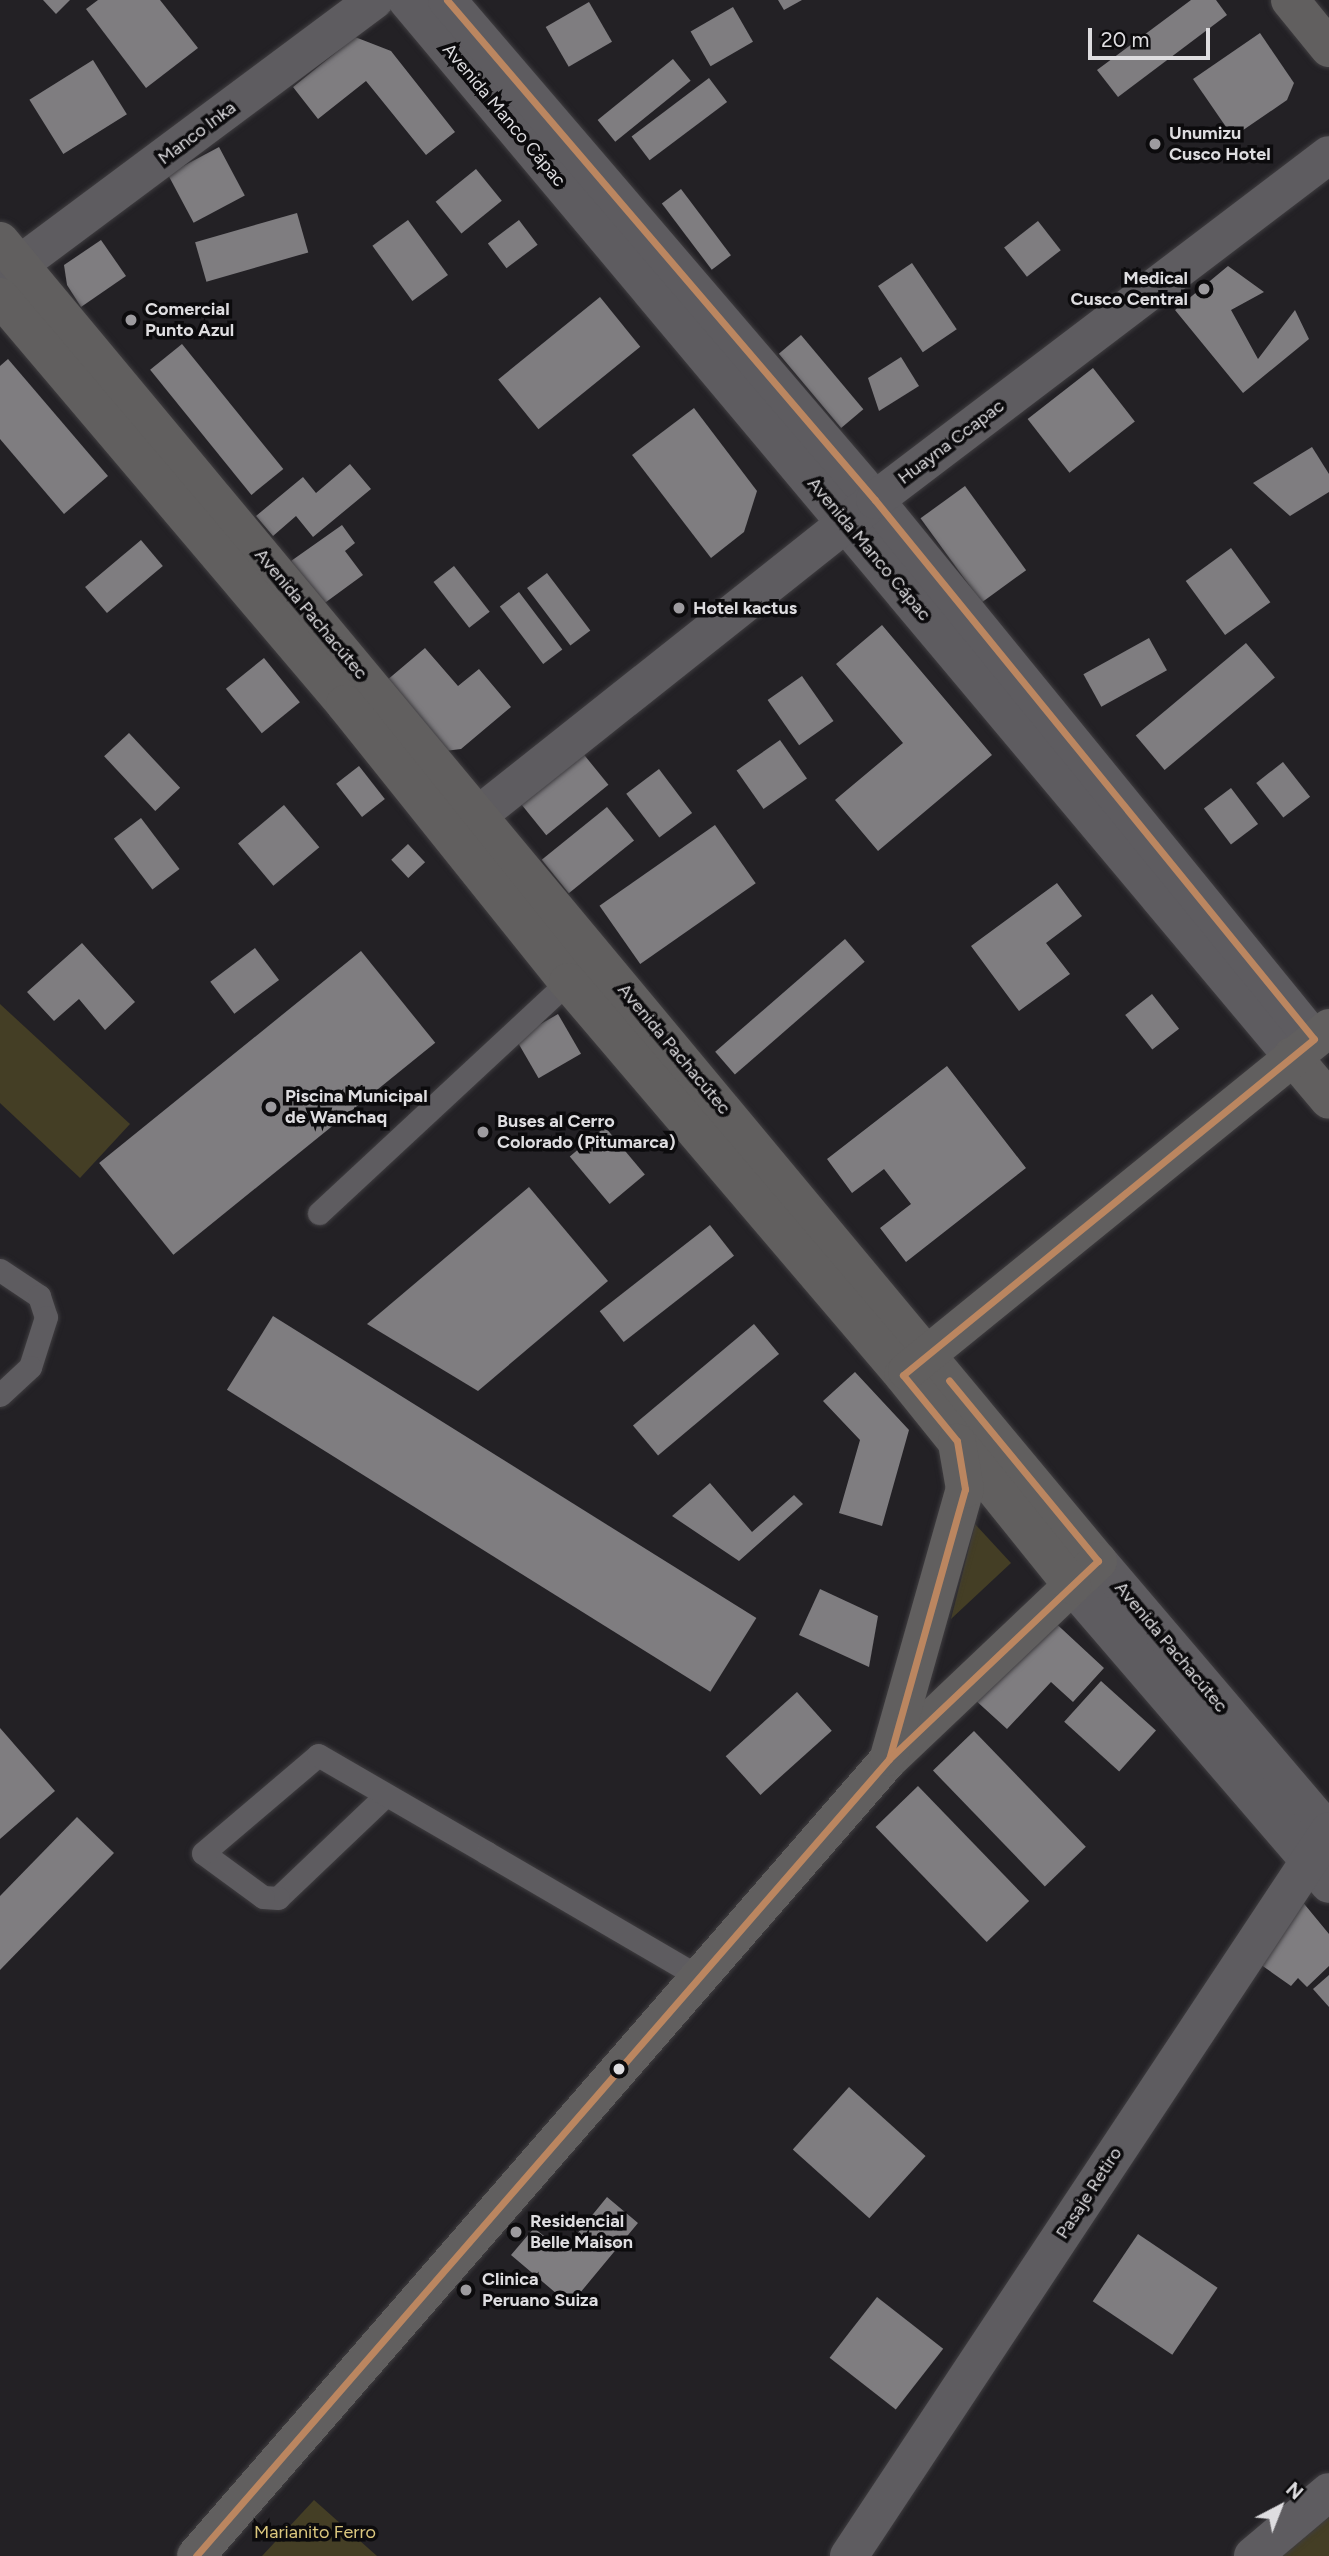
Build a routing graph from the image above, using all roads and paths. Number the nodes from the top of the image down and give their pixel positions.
1 (374, 0) edge
2 (407, 0) edge
3 (447, 0) edge
4 (1290, 0) edge
5 (1329, 48) edge
6 (1329, 155) edge
7 (7, 262) edge
8 (0, 297) edge
9 (861, 511) junction
10 (465, 825) junction
11 (568, 982) junction
12 (1316, 1045) edge
13 (1329, 1100) edge
14 (318, 1213) dead end
15 (0, 1270) edge
16 (916, 1365) junction
17 (0, 1395) edge
18 (957, 1441) junction
19 (1085, 1573) junction
20 (889, 1759) junction
21 (386, 1795) junction
22 (1325, 1848) edge
23 (699, 1977) junction
24 (1329, 2492) edge
25 (195, 2556) edge
26 (849, 2556) edge
27 (1253, 2556) edge

1 - 7 street, Manco Inka
2 - 9 street, Avenida Manco Cápac
3 - 9 street, Avenida Manco Cápac
4 - 5 street
6 - 9 street, Huayna Ccapac
7 - 10 street, Avenida Pachacútec
8 - 10 street, Avenida Pachacútec
9 - 10 street, Huayna Ccapac
9 - 12 street, Avenida Manco Cápac
10 - 11 street, Avenida Pachacútec
10 - 16 street, Avenida Pachacútec
11 - 14 lane
11 - 16 street, Avenida Pachacútec
12 - 13 street, Avenida Manco Cápac
12 - 16 street
15 - 17 lane
16 - 18 street, Avenida Pachacútec
16 - 19 street, Avenida Pachacútec
18 - 19 street, Avenida Pachacútec
18 - 20 street
19 - 20 street
19 - 22 street, Avenida Pachacútec
20 - 23 street
21 - 21 lane
21 - 23 lane
22 - 26 street, Pasaje Retiro
23 - 25 street
24 - 27 street

